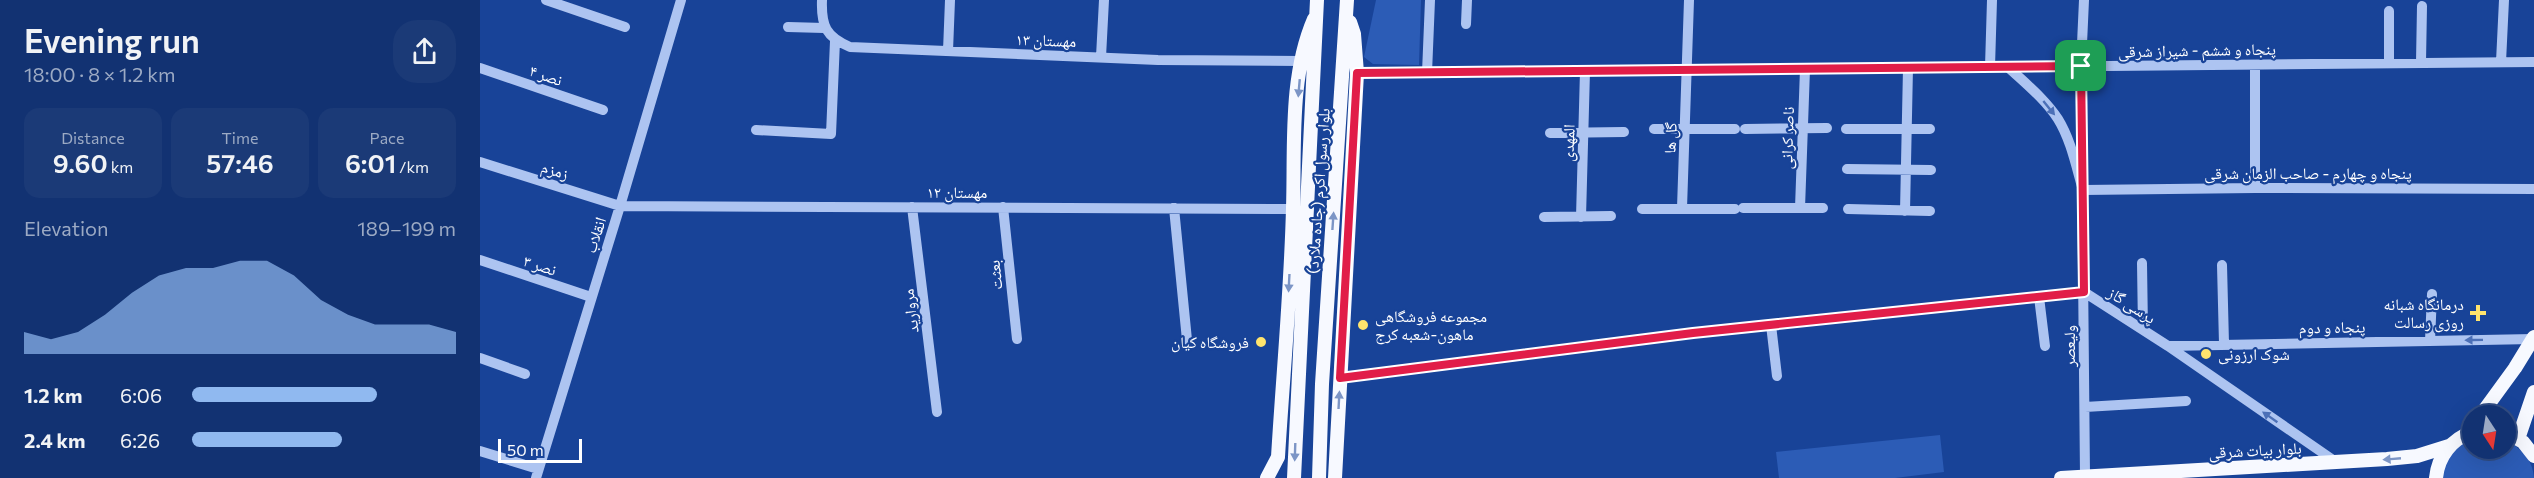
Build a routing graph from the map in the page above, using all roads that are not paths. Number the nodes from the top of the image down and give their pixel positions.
1 (546, 0) edge
2 (681, 0) edge
3 (822, 0) edge
4 (950, 0) edge
5 (1104, 0) edge
6 (1430, 0) edge
7 (1467, 0) edge
8 (1689, 0) edge
9 (1992, 0) edge
10 (2084, 0) edge
11 (2504, 0) edge
12 (1317, 6) edge
13 (1347, 6) edge
14 (2422, 6) dead end
15 (2389, 10) dead end
16 (1466, 24) dead end
17 (625, 27) dead end
18 (788, 27) dead end
19 (824, 28) junction
20 (835, 41) junction
21 (948, 51) junction
22 (1101, 57) junction
23 (1301, 62) junction
24 (2421, 62) junction
25 (2501, 62) junction
26 (2534, 62) edge
27 (2389, 63) junction
28 (2255, 65) junction
29 (2081, 66) junction
30 (1990, 67) junction
31 (2008, 67) junction
32 (1908, 68) junction
33 (480, 69) edge
34 (1805, 69) junction
35 (1688, 70) junction
36 (1585, 71) junction
37 (1357, 73) junction
38 (1427, 73) junction
39 (603, 110) dead end
40 (1803, 128) junction
41 (1827, 128) dead end
42 (1654, 129) dead end
43 (1846, 129) dead end
44 (1907, 129) junction
45 (1930, 129) dead end
46 (756, 130) dead end
47 (1686, 130) junction
48 (1624, 132) dead end
49 (1550, 133) dead end
50 (1584, 133) junction
51 (480, 162) edge
52 (1846, 169) dead end
53 (1906, 169) junction
54 (1930, 170) dead end
55 (2255, 188) junction
56 (2534, 189) edge
57 (2083, 190) junction
58 (620, 206) junction
59 (912, 207) junction
60 (1003, 207) junction
61 (1174, 208) junction
62 (1682, 208) junction
63 (1800, 208) junction
64 (1823, 208) dead end
65 (1293, 209) junction
66 (1642, 209) dead end
67 (1848, 209) dead end
68 (1905, 211) junction
69 (1930, 211) dead end
70 (1611, 216) dead end
71 (1544, 217) dead end
72 (1581, 217) junction
73 (480, 260) edge
74 (2142, 263) dead end
75 (2222, 265) dead end
76 (2084, 292) junction
77 (2432, 294) dead end
78 (591, 297) junction
79 (2039, 297) junction
80 (1771, 325) junction
81 (2143, 330) junction
82 (2533, 338) edge
83 (1017, 339) dead end
84 (1187, 340) dead end
85 (2430, 341) junction
86 (2224, 344) junction
87 (2045, 346) dead end
88 (2168, 346) junction
89 (480, 358) edge
90 (525, 374) dead end
91 (1778, 376) dead end
92 (1340, 378) junction
93 (2534, 392) edge
94 (2187, 401) dead end
95 (2488, 405) edge
96 (2085, 407) junction
97 (937, 412) dead end
98 (2462, 437) edge
99 (2525, 442) edge
100 (2449, 446) junction
101 (480, 451) edge
102 (2534, 456) edge
103 (1278, 458) junction
104 (2336, 462) junction
105 (537, 474) edge
106 (2085, 475) junction
107 (1267, 478) edge
108 (1278, 478) edge
109 (1294, 478) edge
110 (1319, 478) edge
111 (1338, 478) edge
112 (2061, 478) edge
113 (2436, 478) edge

1 - 17 street
2 - 58 street, انقلاب
3 - 19 street
4 - 21 street
5 - 22 street
6 - 38 street
7 - 16 street
8 - 35 street, گل ها
9 - 30 street
10 - 29 street, ولیعصر
11 - 25 street
12 - 23 main road
12 -> 109 main road, بلوار رسول اکرم (جاده ملارد)
13 - 37 main road
110 -> 13 main road, بلوار رسول اکرم (جاده ملارد)
14 - 24 street
15 - 27 street
18 - 19 street
19 - 20 street
20 - 21 street, مهستان ۱۳
20 - 46 street
21 - 22 street, مهستان ۱۳
22 - 23 street, مهستان ۱۳
23 -> 65 main road
24 - 25 street, پنجاه و ششم - شیراز شرقی
24 - 27 street, پنجاه و ششم - شیراز شرقی
25 - 26 street, پنجاه و ششم - شیراز شرقی
27 - 28 street, پنجاه و ششم - شیراز شرقی
28 - 29 street, پنجاه و ششم - شیراز شرقی
28 - 55 street
29 - 31 street, پنجاه و ششم - شیراز شرقی
29 - 57 street, ولیعصر
30 - 31 street, پنجاه و ششم - شیراز شرقی
30 - 32 street, پنجاه و ششم - شیراز شرقی
31 -> 57 street
32 - 34 street, پنجاه و ششم - شیراز شرقی
32 - 44 street
33 - 39 street, نصر ۴
34 - 35 street, پنجاه و ششم - شیراز شرقی
34 - 40 street, ناصر کرانی
35 - 36 street, پنجاه و ششم - شیراز شرقی
35 - 47 street, گل ها
36 - 38 street, پنجاه و ششم - شیراز شرقی
36 - 50 street, المهدی
37 - 38 street, پنجاه و ششم - شیراز شرقی
37 - 92 main road
40 - 41 street
40 - 47 street
40 - 63 street, ناصر کرانی
42 - 47 street
43 - 44 street
44 - 45 street
44 - 53 street
47 - 62 street, گل ها
48 - 50 street
49 - 50 street
50 - 72 street, المهدی
51 - 58 street, زمزم
52 - 53 street
53 - 54 street
53 - 68 street
55 - 56 street, پنجاه و چهارم - صاحب الزمان شرقی
55 - 57 street, پنجاه و چهارم - صاحب الزمان شرقی
57 - 76 street, ولیعصر
58 - 59 street, مهستان ۱۲
58 - 78 street, انقلاب
59 - 60 street, مهستان ۱۲
59 - 97 street, مروارید
60 - 61 street, مهستان ۱۲
60 - 83 street, بعثت
61 - 65 street, مهستان ۱۲
61 - 84 street
62 - 63 street
62 - 66 street
63 - 64 street
65 -> 103 main road
67 - 68 street
68 - 69 street
70 - 72 street
71 - 72 street
73 - 78 street, نصر ۳
74 - 81 street
75 - 86 street
76 - 79 street, پرسی گاز
76 - 81 street, پرسی گاز
76 - 96 street, ولیعصر
77 - 85 street
78 - 105 street, انقلاب
79 - 80 street, پرسی گاز
79 - 87 street
80 - 91 street
80 - 92 street, پرسی گاز
81 - 88 street, پرسی گاز
82 -> 85 street, پنجاه و دوم
82 - 95 main road
85 - 86 street, پنجاه و دوم
86 - 88 street, پنجاه و دوم
104 -> 88 street, پرسی گاز
89 - 90 street
111 -> 92 main road
93 - 99 main road
94 - 96 street
96 - 106 street, ولیعصر
98 - 100 main road
99 - 102 main road
100 -> 104 main road, بلوار بیات شرقی
100 - 113 main road
101 - 105 street
103 - 107 main road
103 - 108 main road
104 - 106 main road, بلوار بیات شرقی
106 - 112 main road, بلوار بیات شرقی

